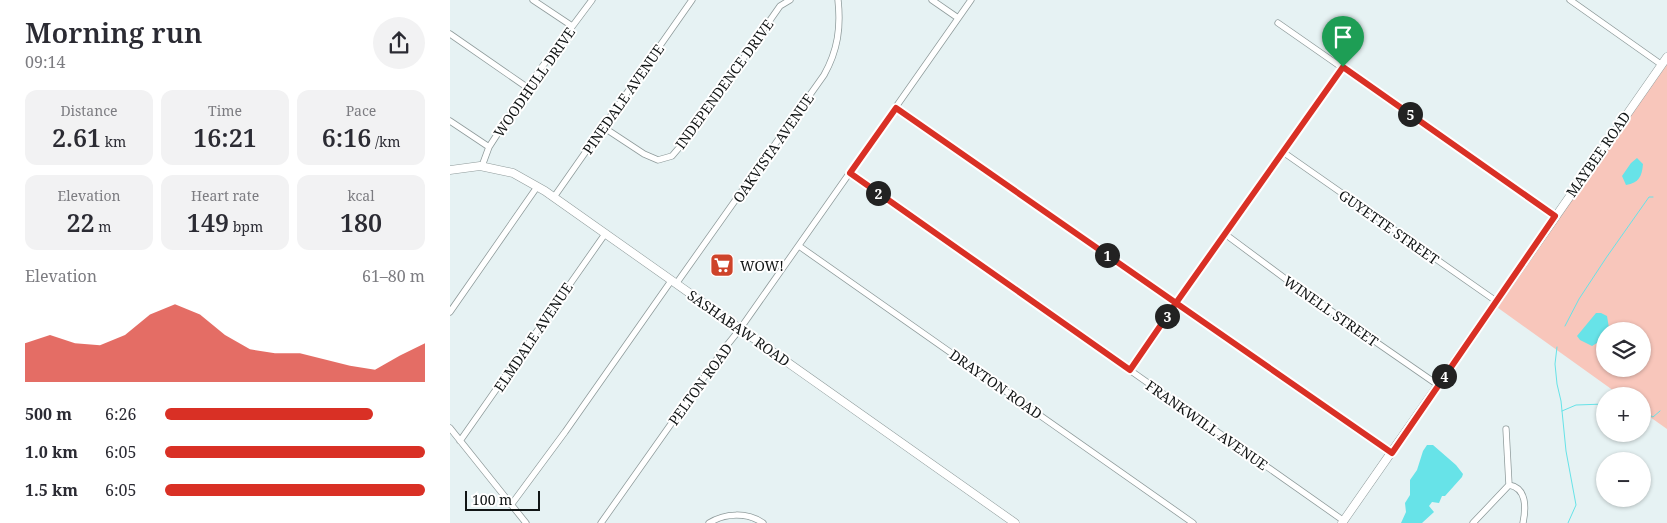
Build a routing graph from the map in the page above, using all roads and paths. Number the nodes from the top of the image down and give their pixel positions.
1 (533, 0) edge
2 (592, 0) edge
3 (692, 0) edge
4 (790, 0) edge
5 (838, 0) edge
6 (932, 0) edge
7 (971, 0) edge
8 (1570, 0) edge
9 (958, 18) junction
10 (1278, 23) dead end
11 (572, 26) junction
12 (450, 34) edge
13 (1667, 57) edge
14 (1662, 64) junction
15 (1343, 67) junction
16 (528, 88) junction
17 (896, 108) junction
18 (450, 121) edge
19 (603, 127) junction
20 (489, 147) junction
21 (1283, 152) junction
22 (482, 166) junction
23 (450, 170) edge
24 (850, 173) junction
25 (538, 187) junction
26 (554, 197) junction
27 (1555, 216) junction
28 (605, 234) junction
29 (1225, 234) junction
30 (799, 246) junction
31 (674, 282) junction
32 (1496, 301) junction
33 (1176, 303) junction
34 (450, 312) edge
35 (740, 329) junction
36 (1130, 370) junction
37 (1438, 385) junction
38 (450, 428) edge
39 (1506, 429) dead end
40 (460, 441) junction
41 (1392, 453) junction
42 (1509, 485) junction
43 (511, 505) junction
44 (1343, 522) edge
45 (526, 523) edge
46 (601, 523) edge
47 (709, 523) edge
48 (764, 523) edge
49 (1015, 523) edge
50 (1193, 523) edge
51 (1472, 523) edge
52 (1523, 523) edge

1 - 11 street
2 - 11 street, WOODHULL DRIVE
3 - 19 street, PINEDALE AVENUE
4 - 19 street, INDEPENDENCE DRIVE
5 - 31 street, OAKVISTA AVENUE
6 - 9 street
7 - 9 street, PELTON ROAD
8 - 14 street
9 - 17 street, PELTON ROAD
10 - 15 street
11 - 16 street, WOODHULL DRIVE
12 - 16 street
13 - 14 street, MAYBEE ROAD
14 - 27 street, MAYBEE ROAD
15 - 21 street
15 - 27 street
16 - 20 street, WOODHULL DRIVE
17 - 24 street, PELTON ROAD
17 - 33 street
18 - 20 street
19 - 26 street, PINEDALE AVENUE
20 - 22 street, WOODHULL DRIVE
21 - 29 street
21 - 32 street, GUYETTE STREET
22 - 23 street, SASHABAW ROAD
22 - 25 street, SASHABAW ROAD
24 - 30 street, PELTON ROAD
24 - 36 street, FRANKWILL AVENUE
25 - 26 street, SASHABAW ROAD
25 - 34 street
26 - 28 street, SASHABAW ROAD
27 - 32 street, MAYBEE ROAD
28 - 31 street, SASHABAW ROAD
28 - 40 street, ELMDALE AVENUE
29 - 33 street
29 - 37 street, WINELL STREET
30 - 35 street, PELTON ROAD
30 - 50 street, DRAYTON ROAD
31 - 35 street, SASHABAW ROAD
31 - 43 street, OAKVISTA AVENUE
32 - 37 street, MAYBEE ROAD
33 - 36 street
33 - 41 street
35 - 46 street, PELTON ROAD
35 - 49 street, SASHABAW ROAD
36 - 44 street, FRANKWILL AVENUE
37 - 41 street, MAYBEE ROAD
38 - 40 street
39 - 42 street
40 - 43 street
41 - 44 street, MAYBEE ROAD
42 - 51 street
42 - 52 street
43 - 45 street
47 - 48 street

